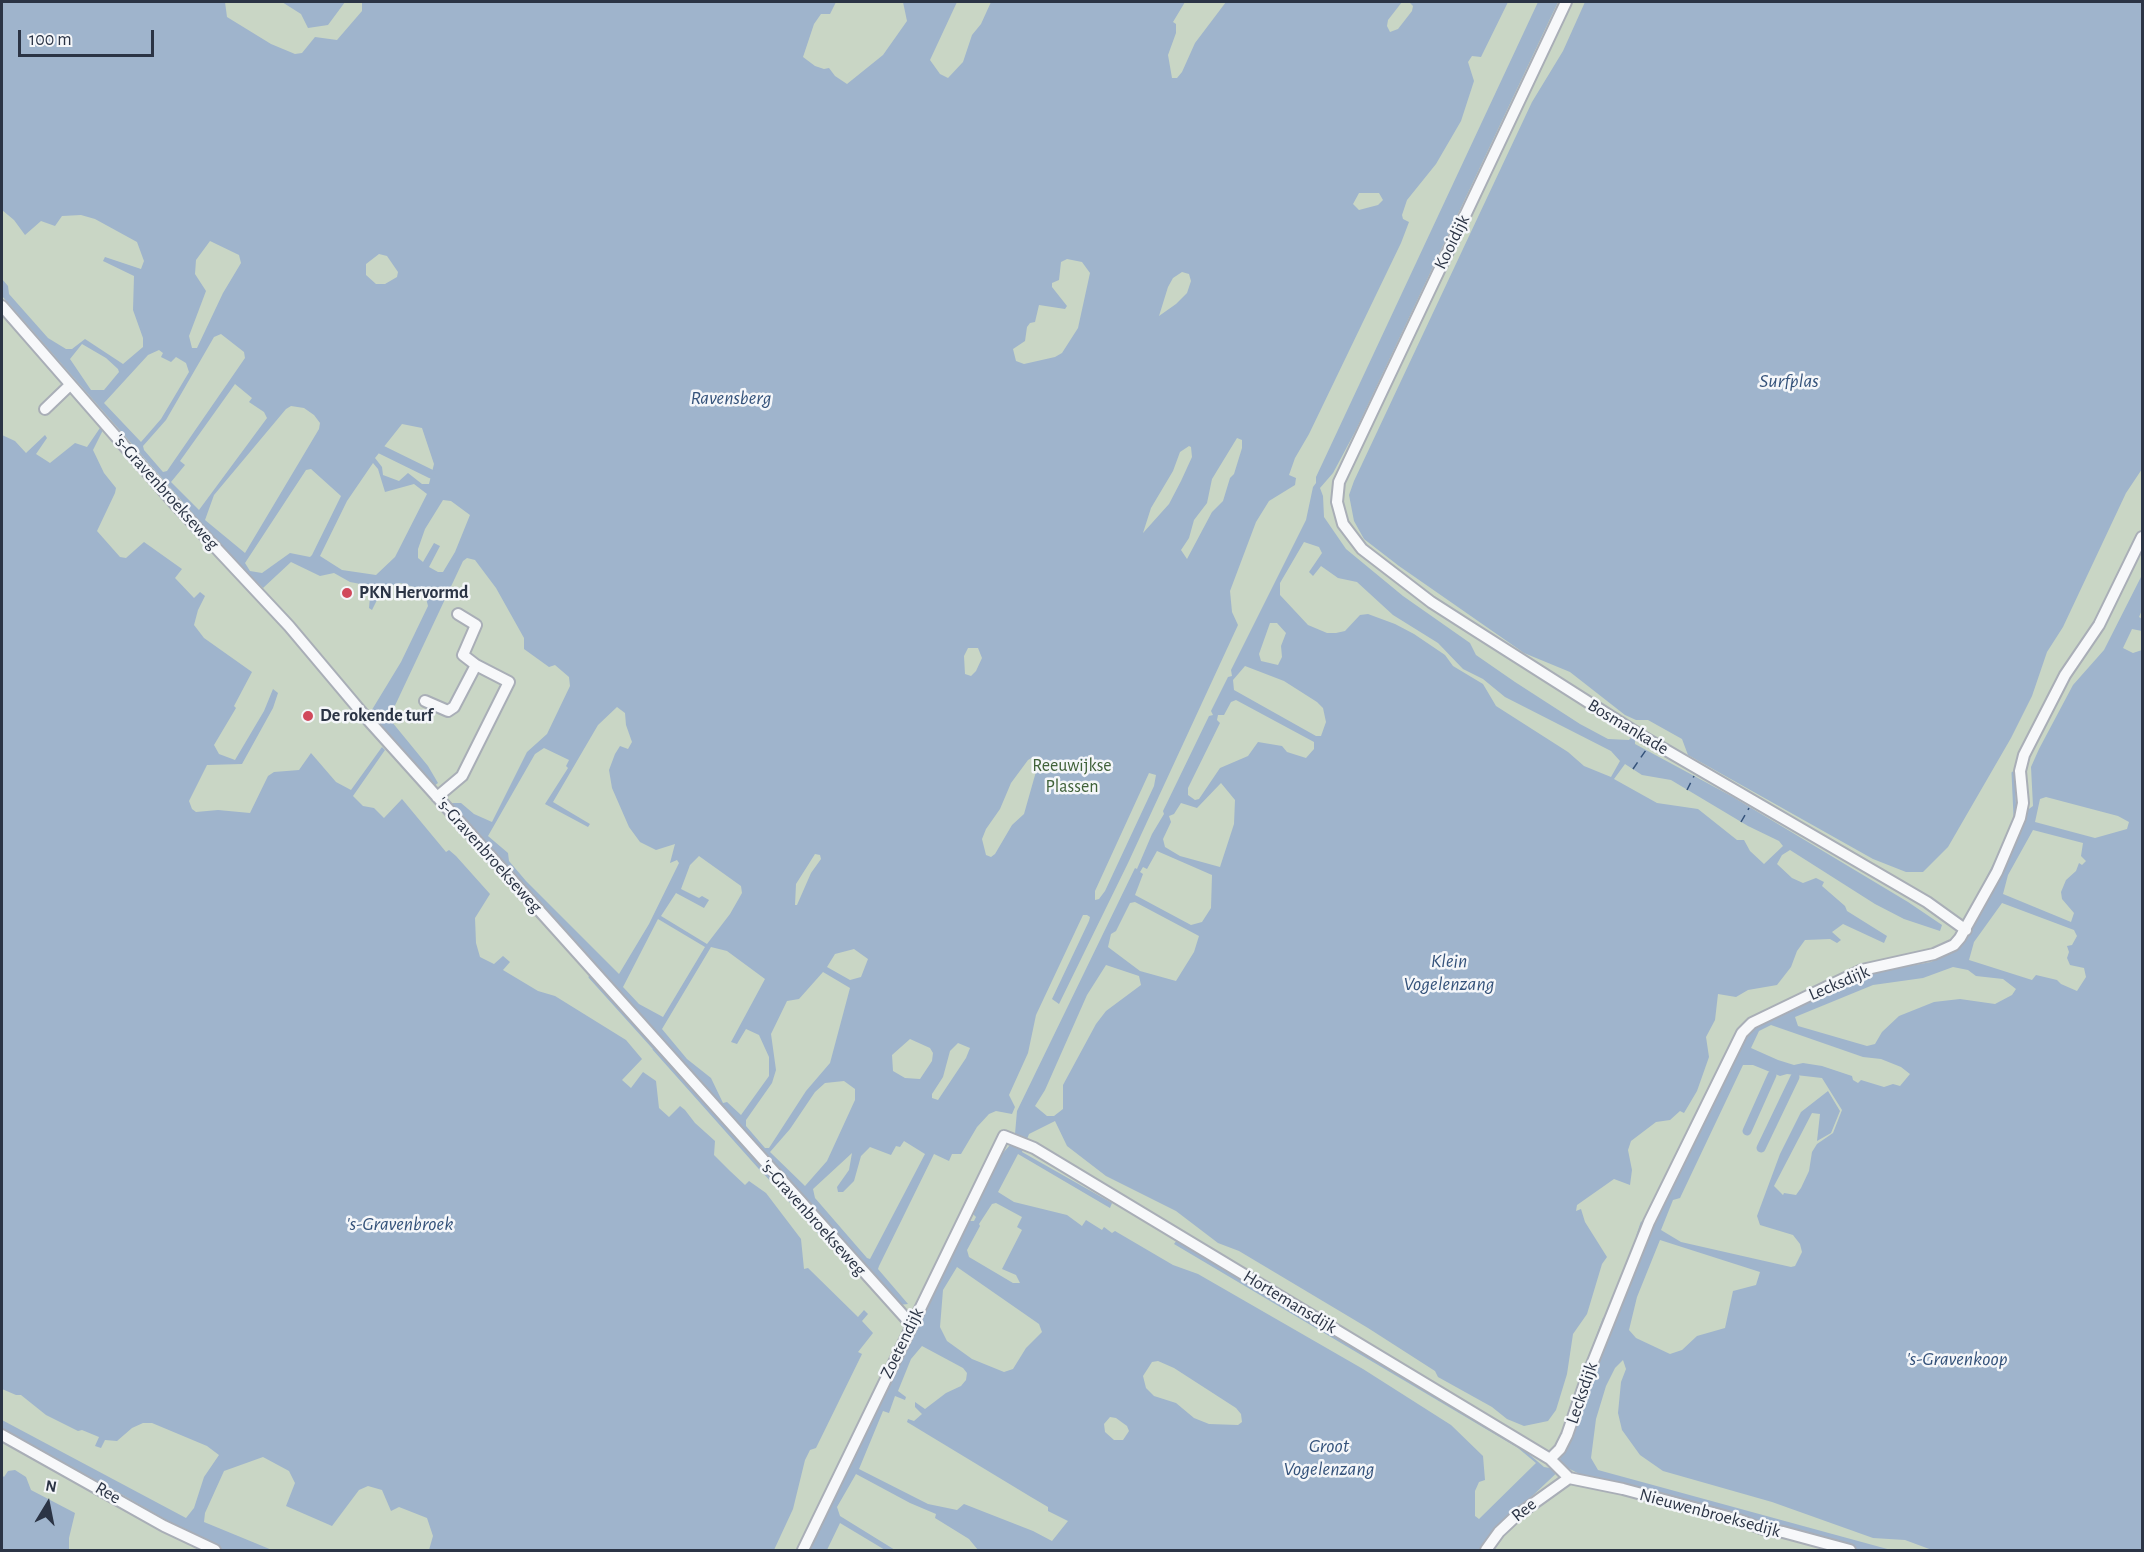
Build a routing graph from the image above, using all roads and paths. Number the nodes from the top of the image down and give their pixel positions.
1 (1566, 2) edge
2 (2, 306) edge
3 (70, 385) junction
4 (45, 409) dead end
5 (1339, 482) joint
6 (2142, 537) edge
7 (458, 615) dead end
8 (476, 665) junction
9 (425, 701) dead end
10 (437, 797) junction
11 (1966, 930) junction
12 (1014, 1139) joint
13 (910, 1324) junction
14 (2, 1435) edge
15 (1560, 1468) junction
16 (214, 1551) edge
17 (802, 1551) edge
18 (1486, 1551) edge
19 (1850, 1551) edge

1 - 5 street, Kooidijk
2 - 3 street, 's-Gravenbroekseweg
3 - 4 street
3 - 10 street, 's-Gravenbroekseweg
5 - 11 street, Bosmankade
6 - 11 street, Lecksdijk
7 - 8 street
8 - 9 street
8 - 10 street
10 - 13 street, 's-Gravenbroekseweg
11 - 15 street, Lecksdijk
12 - 13 street, Zoetendijk
12 - 15 street, Hortemansdijk
13 - 17 street, Zoetendijk
14 - 16 street, Ree
15 - 18 street, Ree
15 - 19 street, Nieuwenbroeksedijk

